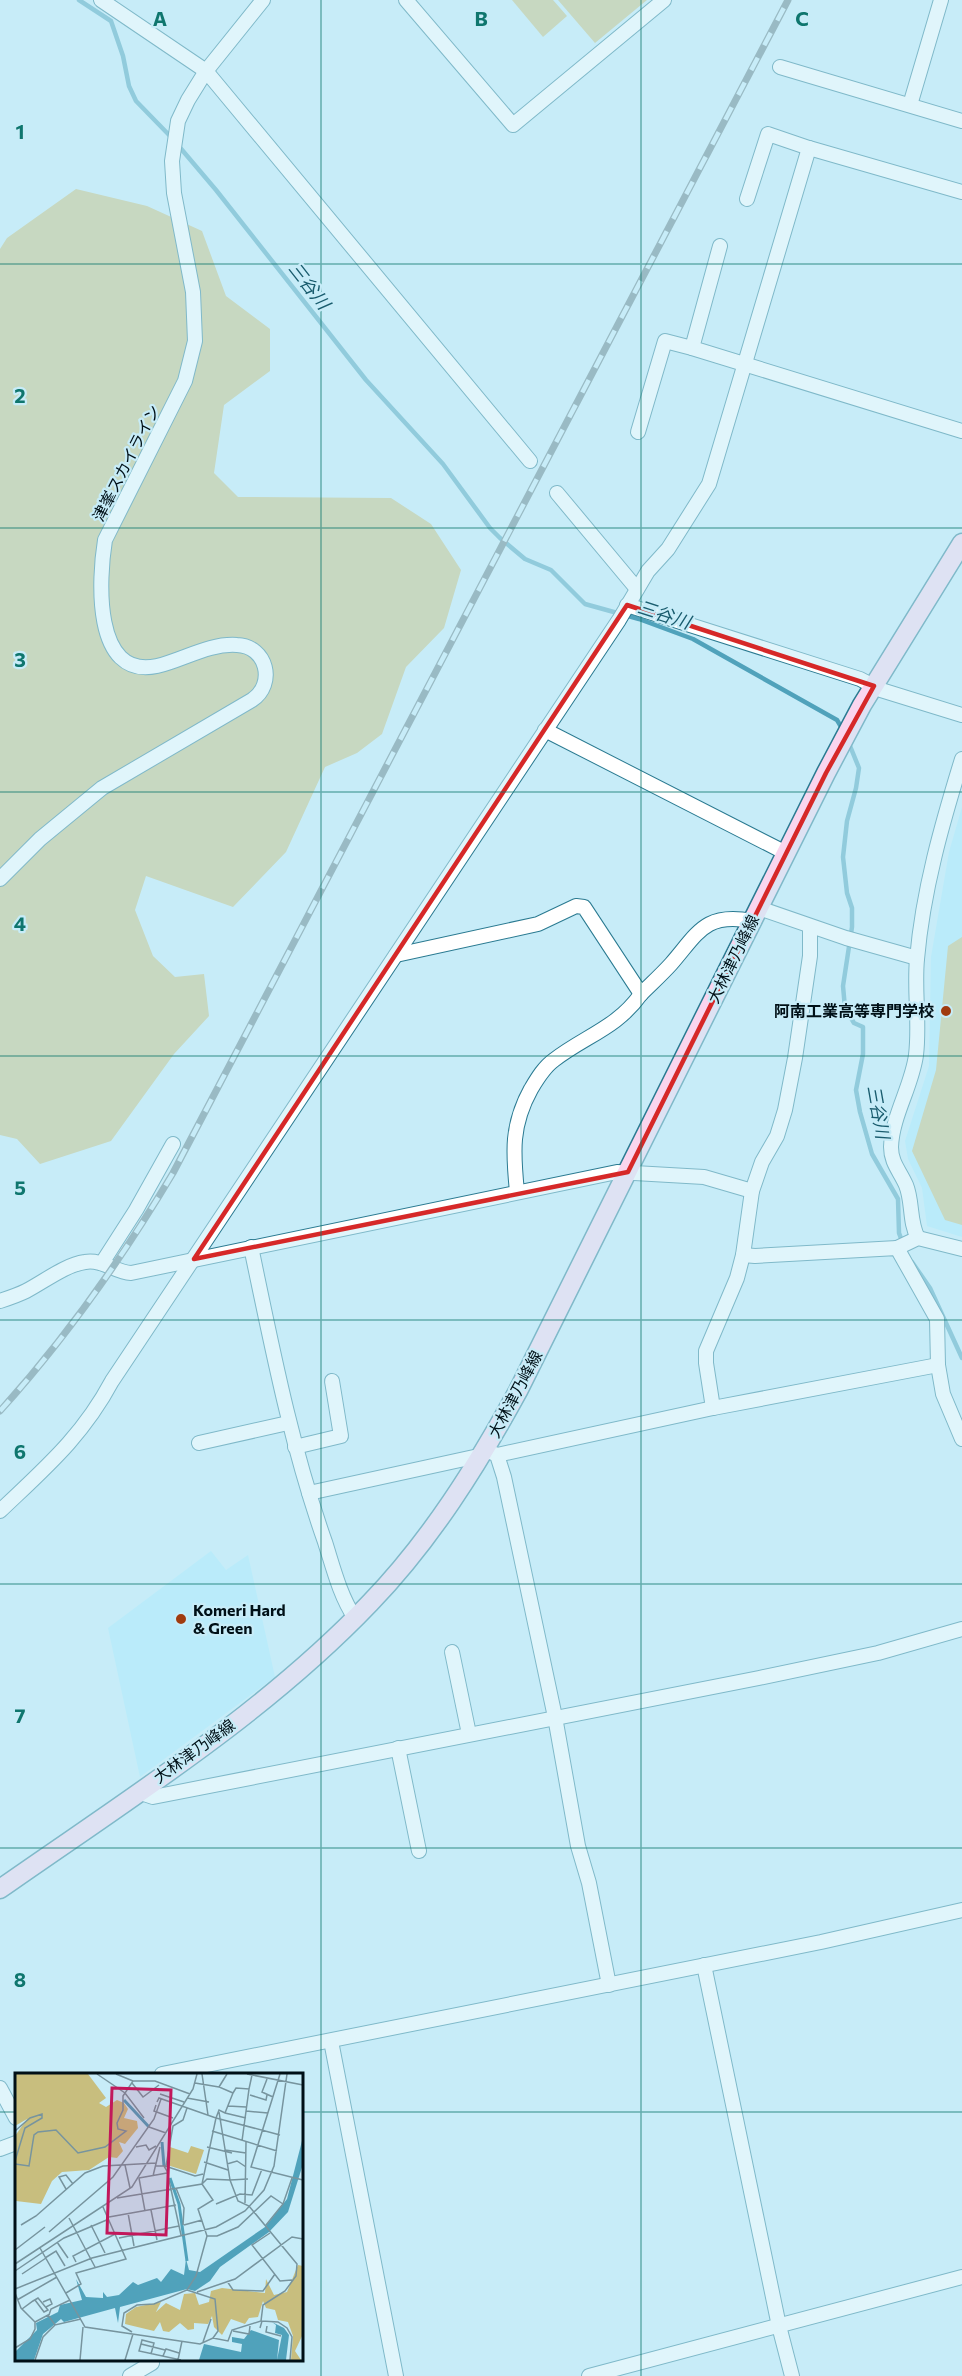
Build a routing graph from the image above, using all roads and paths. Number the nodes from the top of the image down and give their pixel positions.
1 (101, 0) edge
2 (263, 0) edge
3 (406, 0) edge
4 (664, 0) edge
5 (941, 0) edge
6 (780, 67) dead end
7 (206, 71) junction
8 (910, 105) junction
9 (962, 121) edge
10 (809, 148) junction
11 (962, 192) edge
12 (747, 199) dead end
13 (720, 246) dead end
14 (692, 348) junction
15 (744, 366) junction
16 (962, 431) edge
17 (638, 432) dead end
18 (530, 461) dead end
19 (557, 493) dead end
20 (962, 543) edge
21 (637, 589) junction
22 (624, 612) junction
23 (874, 686) junction
24 (962, 714) edge
25 (545, 730) junction
26 (962, 759) edge
27 (786, 854) junction
28 (0, 879) edge
29 (756, 914) junction
30 (810, 927) junction
31 (396, 955) junction
32 (917, 958) junction
33 (641, 994) junction
34 (173, 1144) dead end
35 (628, 1172) junction
36 (752, 1191) junction
37 (517, 1192) junction
38 (906, 1243) junction
39 (251, 1247) junction
40 (962, 1249) edge
41 (743, 1255) junction
42 (194, 1259) junction
43 (102, 1263) junction
44 (0, 1301) edge
45 (938, 1365) junction
46 (332, 1381) dead end
47 (713, 1408) junction
48 (288, 1423) junction
49 (962, 1439) edge
50 (199, 1443) dead end
51 (295, 1447) junction
52 (488, 1453) junction
53 (309, 1493) junction
54 (0, 1511) edge
55 (355, 1618) junction
56 (962, 1629) edge
57 (452, 1652) dead end
58 (555, 1717) junction
59 (469, 1734) junction
60 (398, 1748) junction
61 (138, 1792) junction
62 (419, 1851) dead end
63 (0, 1888) edge
64 (962, 1910) edge
65 (704, 1965) junction
66 (609, 1985) junction
67 (331, 2041) junction
68 (167, 2073) edge
69 (0, 2088) edge
70 (15, 2112) edge
71 (15, 2143) edge
72 (0, 2149) edge
73 (962, 2277) edge
74 (779, 2326) junction
75 (154, 2366) edge
76 (130, 2376) edge
77 (396, 2376) edge
78 (589, 2376) edge
79 (792, 2376) edge

1 - 7 street
2 - 7 street, 津峯スカイライン
3 - 4 street
5 - 8 street
6 - 8 street
7 - 18 street
7 - 28 street, 津峯スカイライン
8 - 9 street
10 - 11 street
10 - 12 street
10 - 15 street
13 - 14 street
14 - 15 street
14 - 17 street
15 - 16 street
15 - 21 street
19 - 21 street
20 - 23 main road
21 - 22 street
22 - 23 street
22 - 25 street
23 - 24 street
23 - 27 main road, 大林津乃峰線
25 - 27 street
25 - 31 street
26 - 32 street
27 - 29 main road, 大林津乃峰線
29 - 30 street
29 - 33 street
29 - 35 main road, 大林津乃峰線
30 - 32 street
30 - 36 street
31 - 33 street
31 - 42 street
32 - 38 street
33 - 37 street
34 - 43 street
35 - 36 street
35 - 37 street
35 - 52 main road, 大林津乃峰線
36 - 41 street
37 - 39 street
38 - 40 street
38 - 41 street
38 - 45 street
39 - 42 street
39 - 48 street
41 - 47 street
42 - 43 street
42 - 54 street
43 - 44 street
45 - 47 street
45 - 49 street
46 - 51 street
47 - 52 street
48 - 50 street
48 - 51 street
51 - 53 street
52 - 53 street
52 - 55 main road, 大林津乃峰線
52 - 58 street
53 - 55 street
55 - 61 main road, 大林津乃峰線
56 - 58 street
57 - 59 street
58 - 59 street
58 - 66 street
59 - 60 street
60 - 61 street
60 - 62 street
61 - 63 main road, 大林津乃峰線
64 - 65 street
65 - 66 street
65 - 74 street
66 - 67 street
67 - 68 street
67 - 77 street
69 - 70 street
71 - 72 street
73 - 74 street
74 - 78 street
74 - 79 street
75 - 76 street

